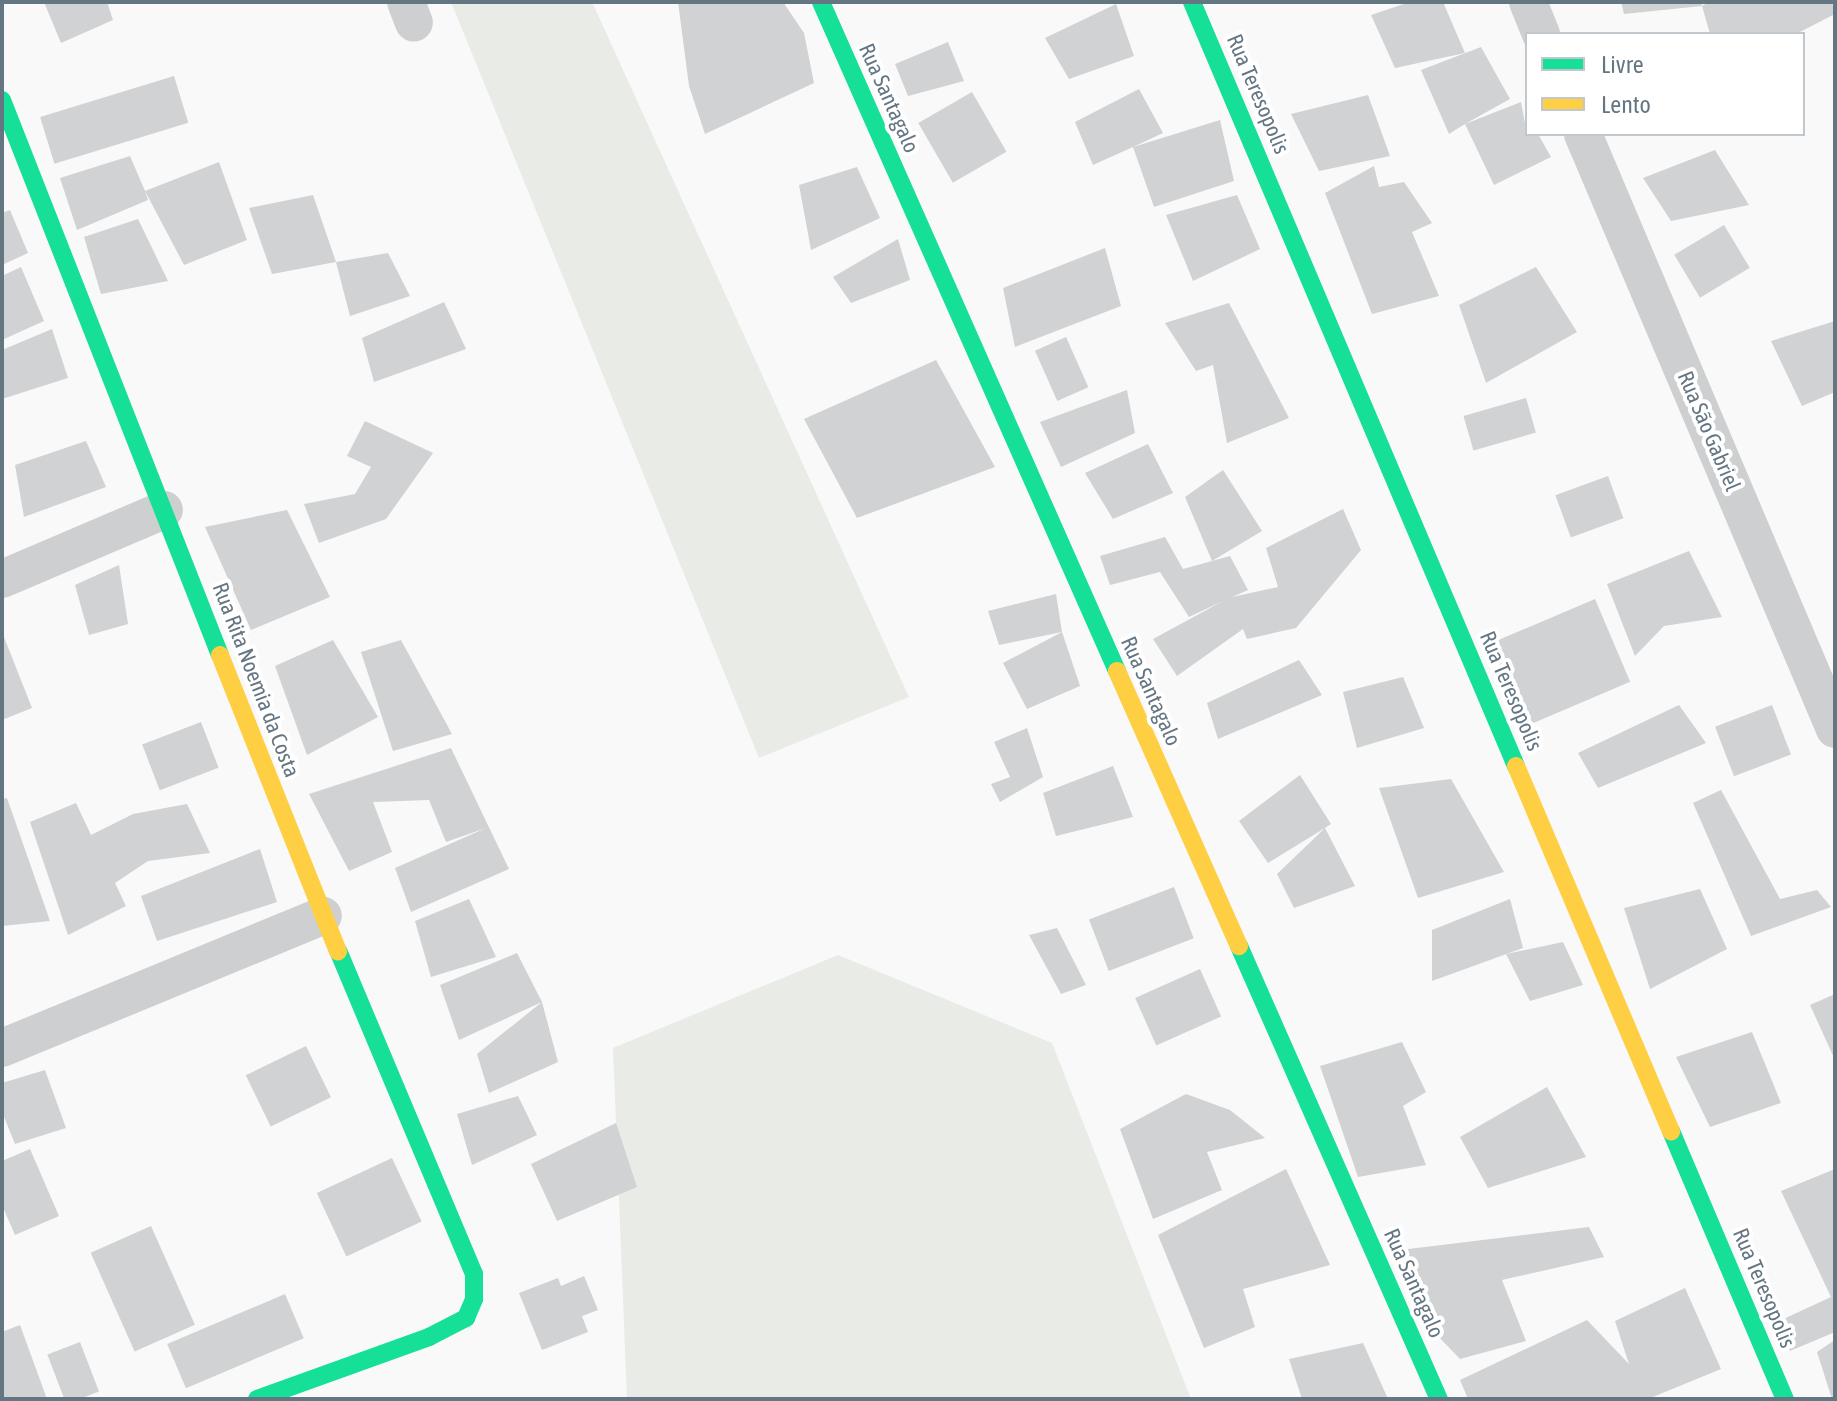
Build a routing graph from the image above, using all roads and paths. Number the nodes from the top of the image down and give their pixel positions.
1 (821, 2) edge
2 (1192, 2) edge
3 (1528, 2) edge
4 (1540, 32) edge
5 (2, 100) edge
6 (1584, 136) edge
7 (164, 510) junction
8 (2, 579) edge
9 (1835, 729) edge
10 (323, 916) junction
11 (2, 1048) edge
12 (257, 1399) edge
13 (1439, 1399) edge
14 (1785, 1399) edge

1 - 13 street, Rua Santagalo
2 - 14 street, Rua Teresopolis
3 - 4 street
5 - 7 street, Rua Rita Noemia da Costa
6 - 9 street, Rua São Gabriel
7 - 8 street
7 - 10 street, Rua Rita Noemia da Costa
10 - 11 street
10 - 12 street, Rua Rita Noemia da Costa

